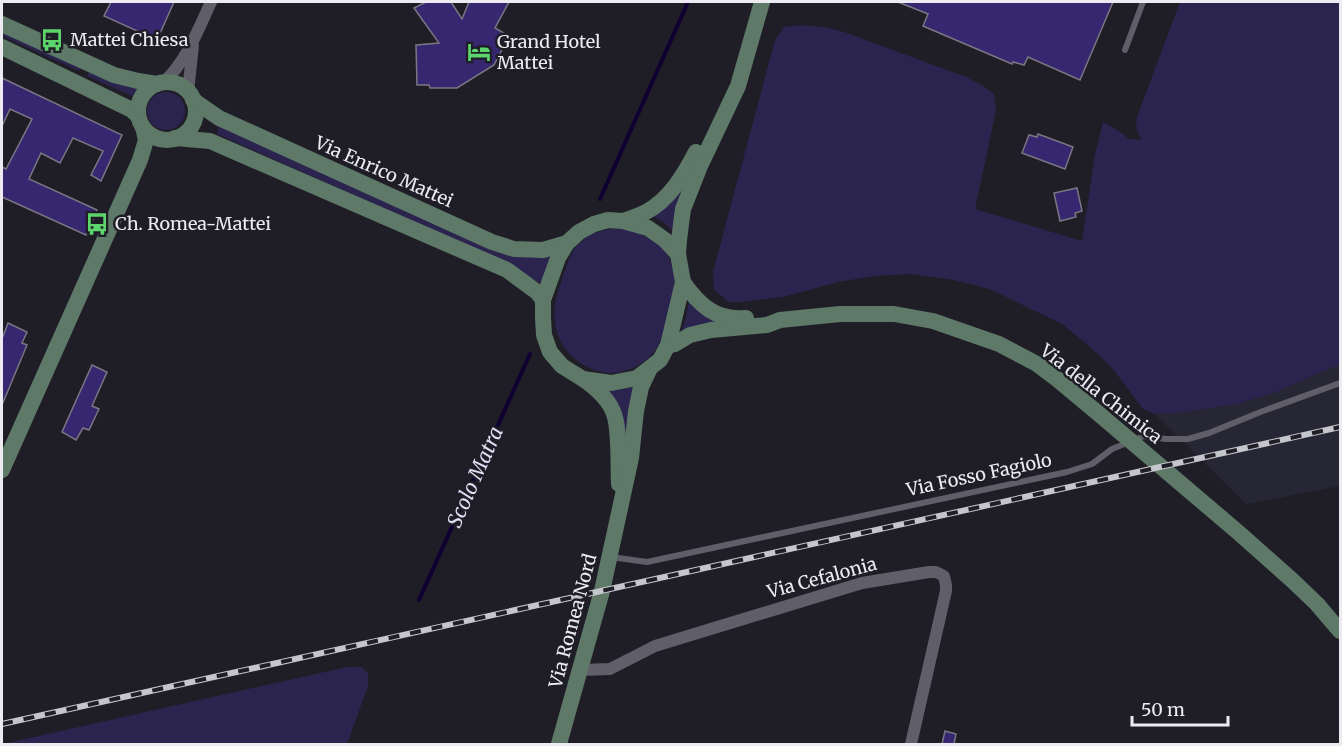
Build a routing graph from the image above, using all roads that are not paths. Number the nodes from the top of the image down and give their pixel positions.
1 (211, 2) edge
2 (762, 2) edge
3 (1143, 2) edge
4 (2, 24) edge
5 (193, 41) junction
6 (2, 47) edge
7 (1125, 50) dead end
8 (161, 83) junction
9 (191, 96) junction
10 (723, 115) junction
11 (141, 122) junction
12 (170, 139) junction
13 (140, 160) junction
14 (624, 221) junction
15 (567, 243) junction
16 (678, 254) junction
17 (683, 282) junction
18 (543, 300) junction
19 (780, 320) junction
20 (668, 345) junction
21 (649, 369) junction
22 (583, 379) junction
23 (1341, 383) edge
24 (7, 444) edge
25 (2, 470) edge
26 (621, 506) junction
27 (610, 557) junction
28 (1341, 631) edge
29 (581, 670) junction
30 (560, 744) edge
31 (911, 744) edge

1 - 5 street
2 - 10 main road
3 - 7 lane
4 - 8 main road
5 - 8 street
5 - 9 street
6 - 11 main road
8 - 9 main road
8 - 11 main road
9 - 12 main road
9 - 15 main road, Via Enrico Mattei
10 - 14 main road
10 - 16 main road
11 - 12 main road
11 - 13 main road
12 - 13 main road
12 - 18 main road
13 - 24 main road
14 - 15 main road
14 - 16 main road
15 - 18 main road
16 - 17 main road
17 - 19 main road, Via della Chimica
17 - 20 main road
18 - 22 main road
19 - 20 main road, Via della Chimica
19 - 28 main road, Via della Chimica
20 - 21 main road
21 - 22 main road
21 - 26 main road, Via Romea Nord
22 - 26 main road, Via Romea Nord
23 - 27 lane, Via Fosso Fagiolo
24 - 25 main road
26 - 27 main road, Via Romea Nord
27 - 29 main road, Via Romea Nord
29 - 30 main road, Via Romea Nord
29 - 31 street, Via Cefalonia

